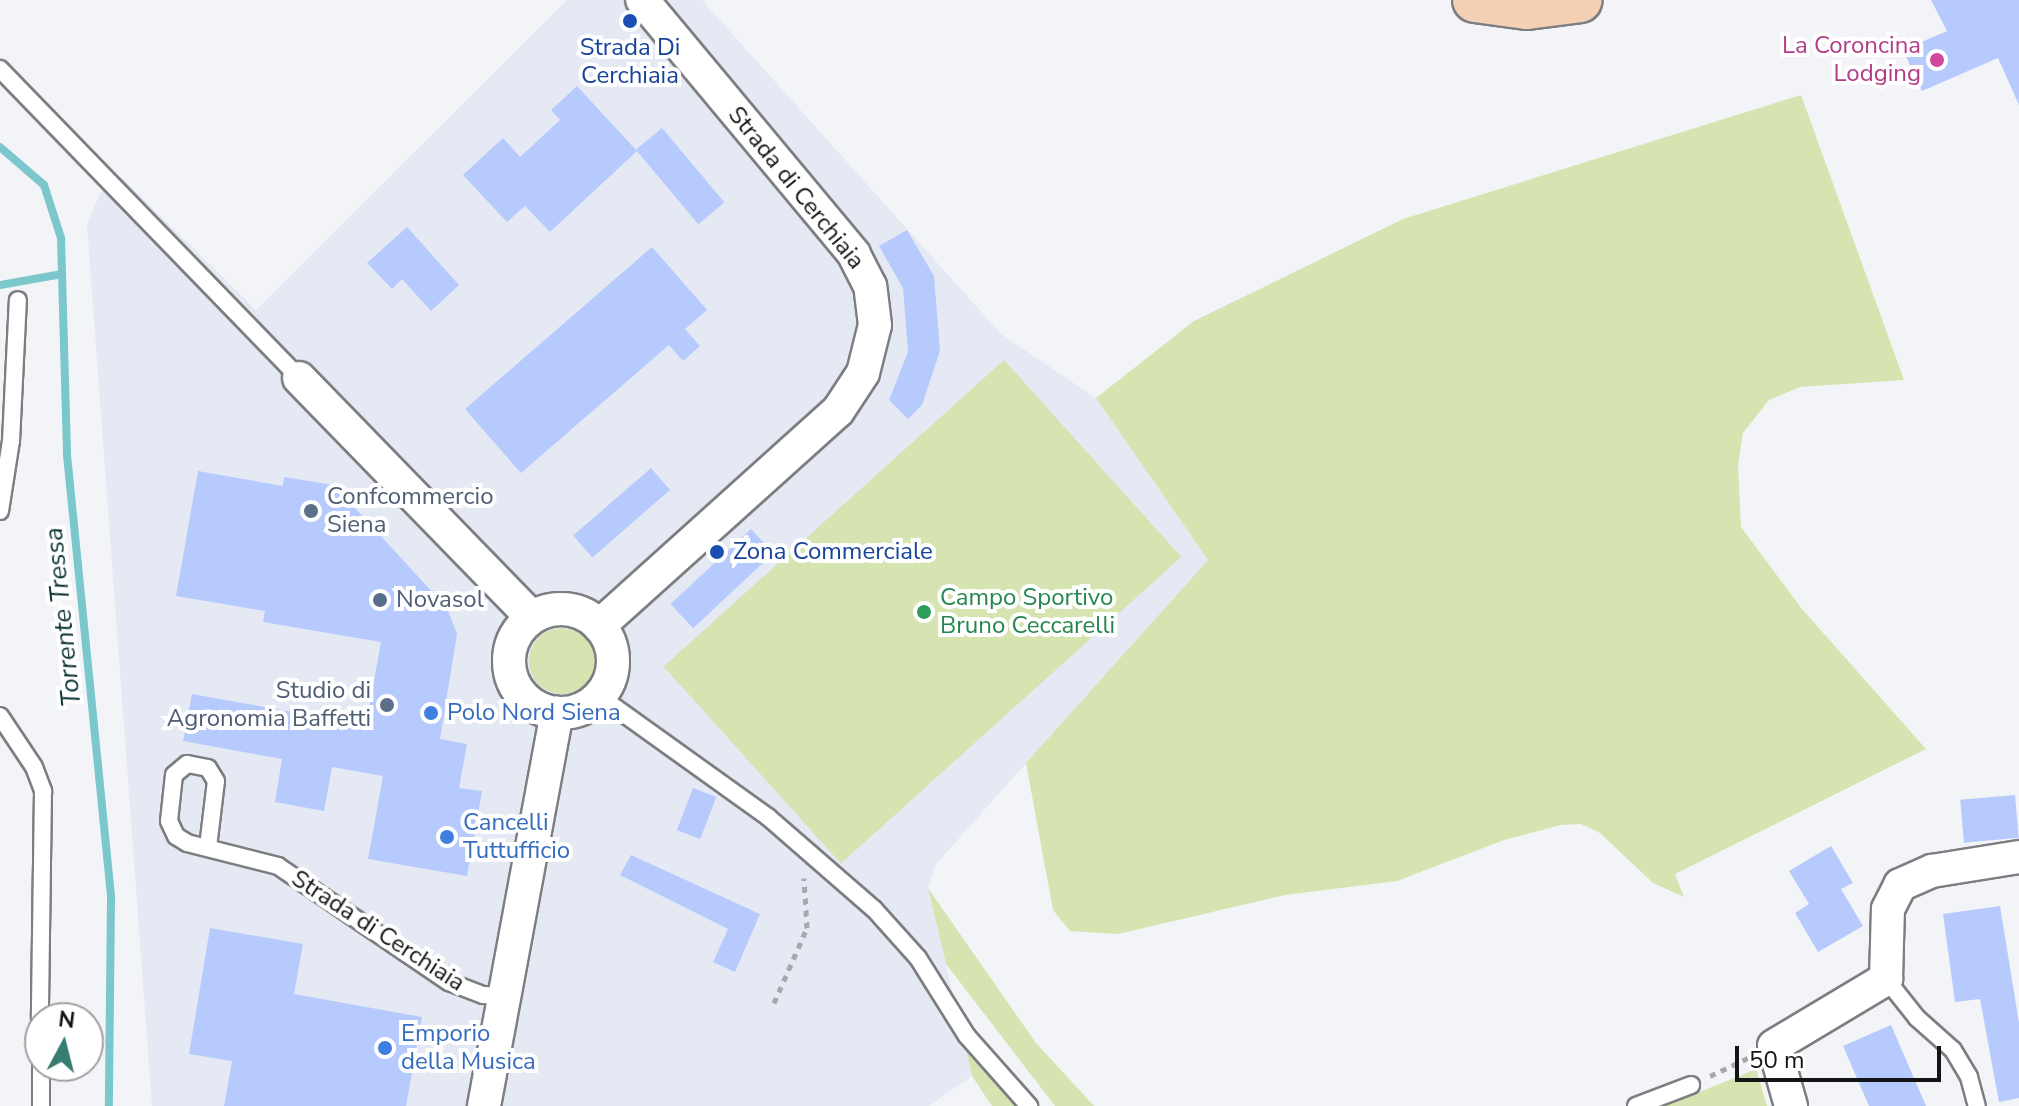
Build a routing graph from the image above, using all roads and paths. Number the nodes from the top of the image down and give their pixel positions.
1 (642, 0) edge
2 (1580, 0) edge
3 (1489, 1) edge
4 (0, 69) edge
5 (18, 300) dead end
6 (299, 378) joint
7 (0, 511) edge
8 (532, 618) junction
9 (599, 626) junction
10 (599, 696) junction
11 (557, 713) junction
12 (0, 716) edge
13 (793, 838) junction
14 (208, 847) junction
15 (2019, 857) edge
16 (1886, 979) junction
17 (503, 996) junction
18 (40, 1002) edge
19 (774, 1003) dead end
20 (1774, 1046) junction
21 (41, 1082) edge
22 (1691, 1085) joint
23 (41, 1106) edge
24 (484, 1106) edge
25 (1029, 1106) edge
26 (1636, 1106) edge
27 (1791, 1106) edge
28 (1977, 1106) edge

1 - 9 street, Strada di Cerchiaia
2 - 3 main road
4 - 6 lane
5 - 7 lane
6 - 8 street
8 - 9 street
8 - 11 street
9 - 10 street
10 - 11 street
10 - 13 lane
11 - 17 street
12 - 18 lane
13 - 19 path
13 - 25 lane
14 - 14 lane, Strada di Cerchiaia
14 - 17 lane, Strada di Cerchiaia
15 - 16 street
16 - 20 street
16 - 28 lane
17 - 24 street
20 - 22 path
20 - 27 street
21 - 23 lane
22 - 26 lane

